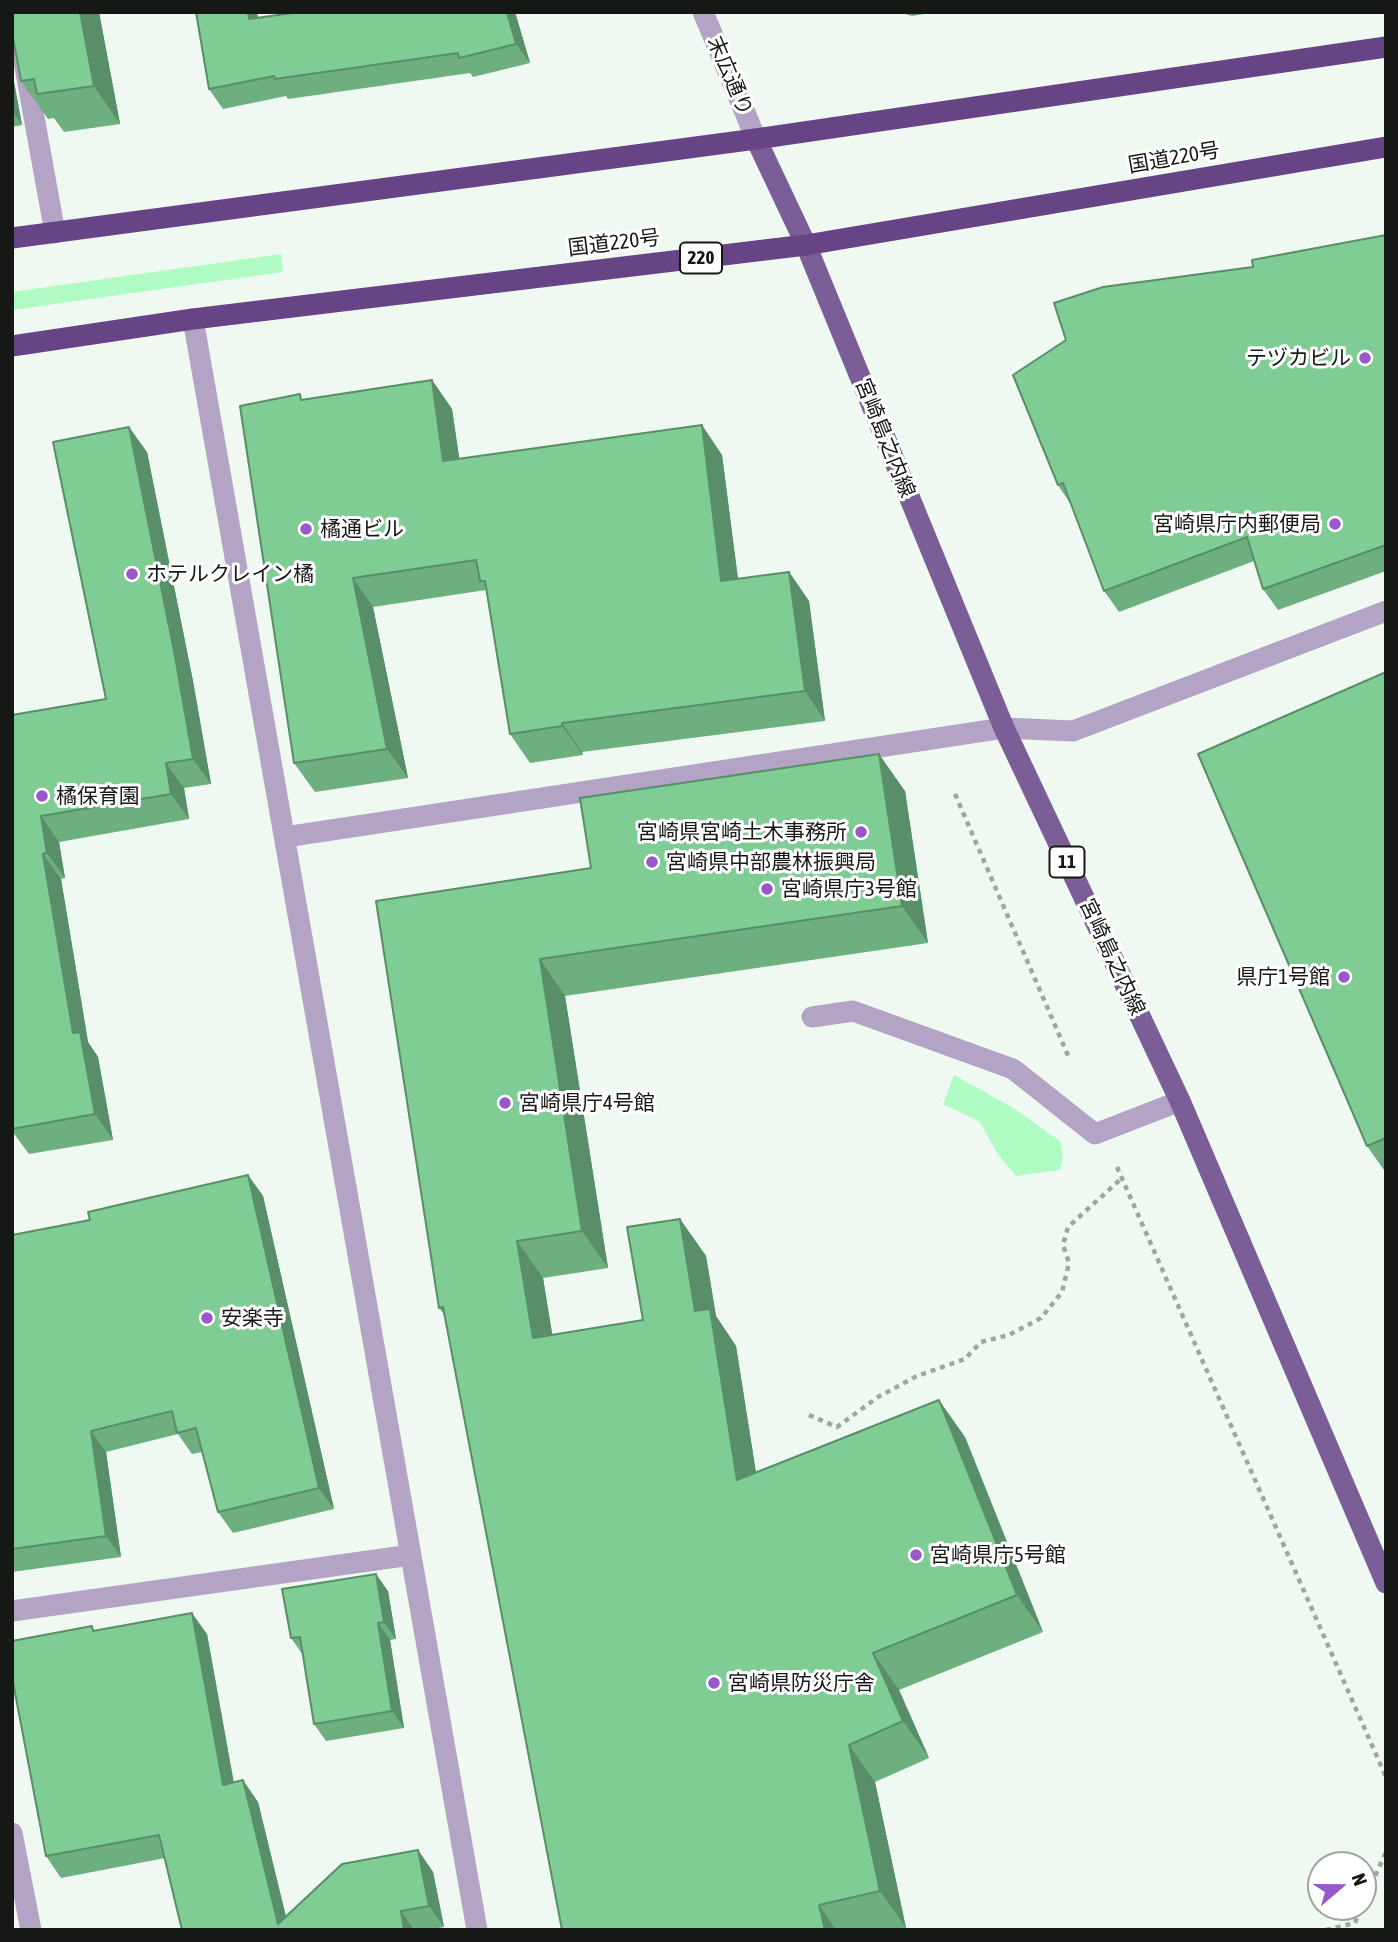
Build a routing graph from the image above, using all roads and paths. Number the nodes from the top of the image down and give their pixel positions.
1 (15, 12) edge
2 (703, 12) edge
3 (1386, 47) edge
4 (756, 139) junction
5 (1386, 148) edge
6 (55, 233) junction
7 (12, 238) edge
8 (806, 245) junction
9 (193, 318) junction
10 (12, 346) edge
11 (1386, 611) edge
12 (1004, 727) junction
13 (955, 794) dead end
14 (285, 837) junction
15 (812, 1017) dead end
16 (1074, 1069) dead end
17 (1180, 1101) junction
18 (1098, 1133) junction
19 (1122, 1178) junction
20 (809, 1415) dead end
21 (411, 1555) junction
22 (1386, 1583) edge
23 (12, 1611) edge
24 (1386, 1777) edge
25 (12, 1833) edge
26 (1386, 1852) edge
27 (1377, 1872) edge
28 (1356, 1921) edge
29 (31, 1930) edge
30 (477, 1930) edge
31 (1326, 1930) edge

1 - 6 street
2 - 4 street, 末広通り
3 - 4 highway
4 - 6 highway
4 - 8 main road, 宮崎島之内線 / 11
5 - 8 highway, 国道220号 / 220
6 - 7 highway
8 - 9 highway, 国道220号 / 220
8 - 12 main road, 宮崎島之内線 / 11
9 - 10 highway, 国道220号 / 220
9 - 14 street
11 - 12 street
12 - 14 street
12 - 17 main road, 宮崎島之内線 / 11
13 - 16 path
14 - 21 street
15 - 18 street
17 - 18 street
17 - 22 main road, 宮崎島之内線 / 11
18 - 19 path
19 - 20 path
19 - 24 path
21 - 23 street
21 - 30 street
25 - 29 street
26 - 27 path
28 - 31 path

